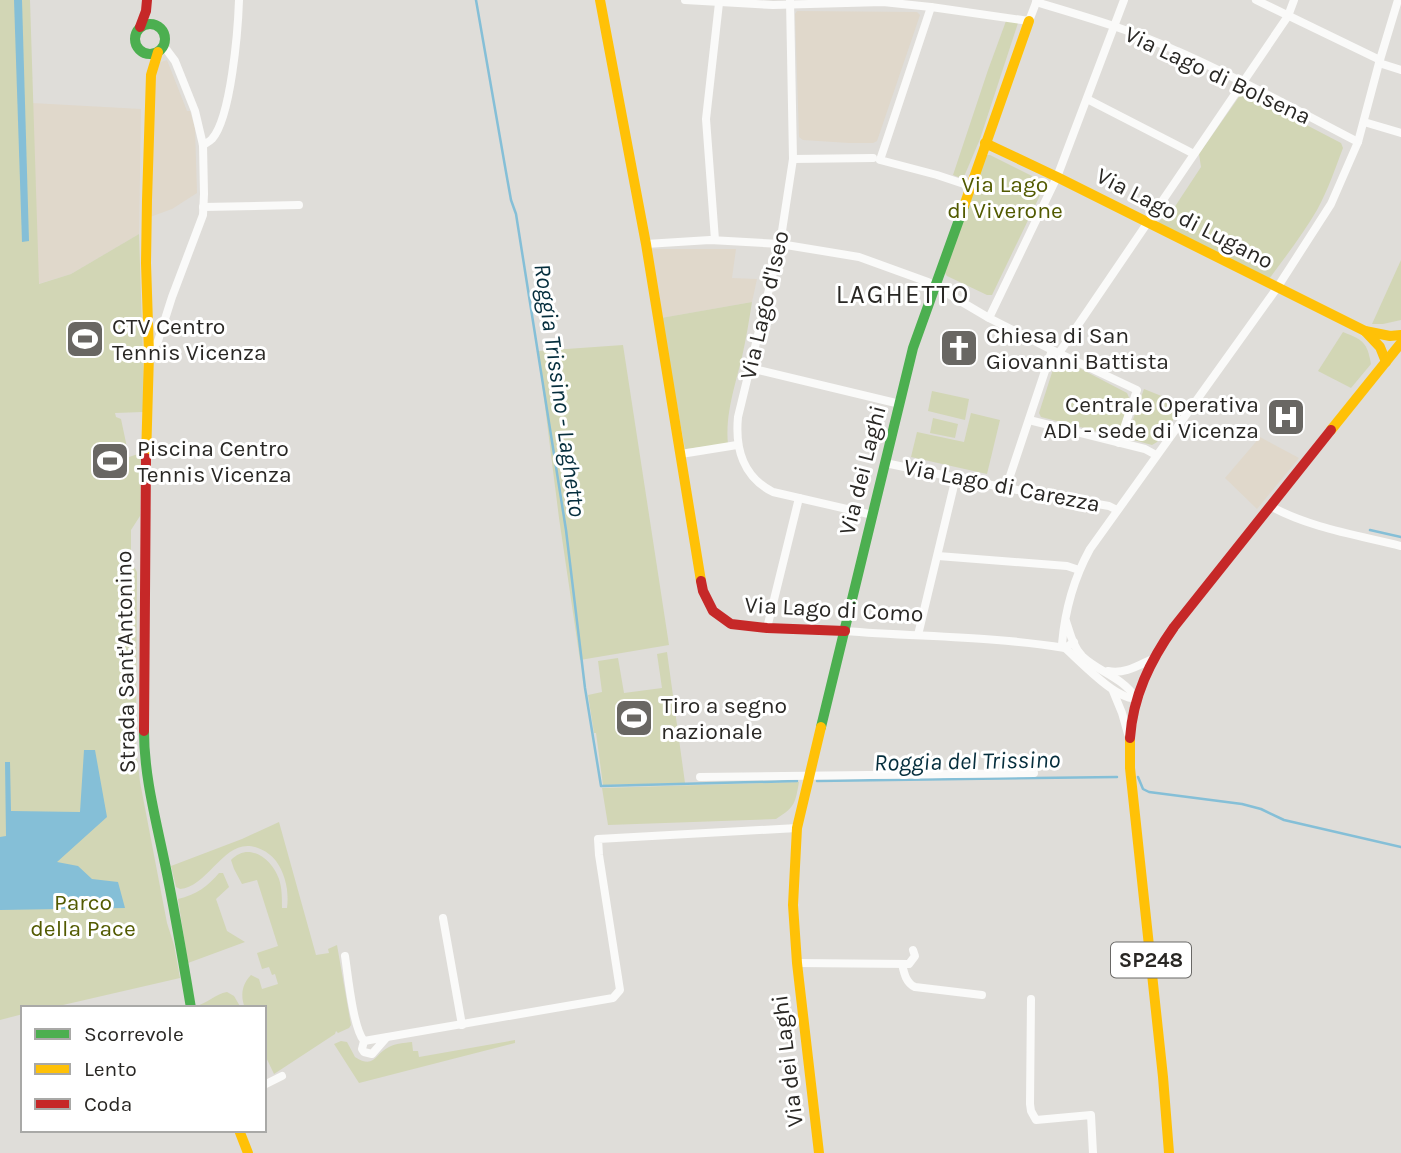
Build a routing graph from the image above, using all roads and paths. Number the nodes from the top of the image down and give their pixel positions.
1 (148, 0) edge
2 (239, 0) edge
3 (600, 0) edge
4 (685, 0) edge
5 (1124, 0) edge
6 (1256, 0) edge
7 (1294, 0) edge
8 (883, 1) edge
9 (1036, 1) edge
10 (790, 2) edge
11 (719, 3) junction
12 (1398, 5) edge
13 (931, 7) junction
14 (1288, 16) junction
15 (1029, 21) junction
16 (158, 26) junction
17 (140, 27) junction
18 (1115, 27) junction
19 (161, 48) junction
20 (140, 50) junction
21 (1379, 62) junction
22 (1401, 70) edge
23 (150, 75) junction
24 (1243, 82) junction
25 (1087, 99) junction
26 (1364, 122) junction
27 (1401, 133) edge
28 (1358, 142) junction
29 (985, 143) junction
30 (203, 145) junction
31 (1195, 154) junction
32 (793, 159) junction
33 (876, 159) junction
34 (1057, 177) junction
35 (970, 186) junction
36 (299, 205) dead end
37 (203, 207) junction
38 (1148, 223) junction
39 (715, 240) junction
40 (646, 244) junction
41 (780, 244) junction
42 (934, 286) junction
43 (1277, 288) junction
44 (989, 318) junction
45 (1365, 331) junction
46 (1401, 335) edge
47 (1401, 343) edge
48 (1055, 352) junction
49 (149, 354) junction
50 (1386, 362) junction
51 (750, 368) junction
52 (900, 404) junction
53 (1029, 420) junction
54 (1119, 443) junction
55 (737, 445) junction
56 (681, 454) junction
57 (1156, 456) junction
58 (886, 463) junction
59 (956, 477) junction
60 (1006, 488) junction
61 (799, 498) junction
62 (1270, 506) junction
63 (1117, 510) junction
64 (873, 514) junction
65 (1401, 546) edge
66 (938, 556) junction
67 (1079, 570) junction
68 (1066, 621) junction
69 (766, 628) junction
70 (845, 631) junction
71 (918, 635) junction
72 (1074, 642) junction
73 (1065, 648) junction
74 (1152, 659) junction
75 (1105, 671) junction
76 (1113, 691) junction
77 (1136, 698) junction
78 (1129, 738) junction
79 (1034, 773) dead end
80 (809, 776) junction
81 (700, 777) dead end
82 (797, 828) junction
83 (443, 918) dead end
84 (913, 950) dead end
85 (345, 956) dead end
86 (797, 963) junction
87 (902, 964) junction
88 (982, 995) dead end
89 (1031, 999) dead end
90 (191, 1006) edge
91 (461, 1026) junction
92 (387, 1038) junction
93 (364, 1041) junction
94 (282, 1076) dead end
95 (266, 1084) edge
96 (240, 1132) edge
97 (248, 1153) edge
98 (819, 1153) edge
99 (1093, 1153) edge
100 (1168, 1153) edge

1 - 16 street, Strada Sant'Antonino
1 - 17 street, Strada Sant'Antonino
2 - 30 street
3 - 40 street, Via Lago di Como
4 - 11 street
5 - 18 street
6 - 14 street
7 - 14 street
8 - 10 street
8 - 13 street
9 - 15 street, Via dei Laghi
9 - 18 street, Via Lago di Bolsena
10 - 11 street
10 - 32 street, Via Lago d'Iseo
11 - 39 street
12 - 21 street
13 - 15 street
13 - 33 street
14 - 21 street
14 - 24 street
15 - 29 street, Via dei Laghi
16 - 17 street
16 - 19 street, Strada Sant'Antonino
17 - 20 street, Strada Sant'Antonino
18 - 24 street, Via Lago di Bolsena
18 - 25 street
19 - 20 street
19 - 23 street, Strada Sant'Antonino
19 - 30 street, Strada Sant'Antonino
20 - 23 street, Strada Sant'Antonino
21 - 22 street
21 - 26 street
23 - 49 street, Strada Sant'Antonino
24 - 28 street, Via Lago di Bolsena
24 - 31 street
25 - 31 street
25 - 34 street
26 - 27 street
26 - 28 street
28 - 43 street
29 - 34 street, Via Lago di Lugano
29 - 35 street, Via dei Laghi
30 - 37 street, Strada Sant'Antonino
31 - 38 street
32 - 33 street
32 - 41 street, Via Lago d'Iseo
33 - 35 street
34 - 38 street, Via Lago di Lugano
34 - 44 street
35 - 42 street, Via dei Laghi
36 - 37 street
37 - 49 street, Strada Sant'Antonino
38 - 43 street, Via Lago di Lugano
38 - 48 street
39 - 40 street
39 - 41 street
40 - 56 street, Via Lago di Como
41 - 42 street
41 - 51 street, Via Lago d'Iseo
42 - 44 street
42 - 52 street, Via dei Laghi
43 - 45 street, Via Lago di Lugano
43 - 57 street
44 - 48 street
45 - 46 street, Via Lago di Lugano
45 - 50 street, Via Lago di Lugano
47 - 50 street, SP248
48 - 53 street
48 - 54 street
49 - 90 street, Strada Sant'Antonino
50 - 62 street, SP248
51 - 52 street
51 - 55 street, Via Lago d'Iseo
52 - 58 street, Via dei Laghi
53 - 54 street
53 - 60 street
54 - 57 street
55 - 56 street
55 - 61 street
56 - 69 street, Via Lago di Como
57 - 63 street
58 - 59 street, Via Lago di Carezza
58 - 64 street, Via dei Laghi
59 - 60 street, Via Lago di Carezza
59 - 66 street
60 - 63 street, Via Lago di Carezza
61 - 64 street
61 - 69 street
62 - 65 street
62 - 74 street, SP248
63 - 67 street
64 - 70 street, Via dei Laghi
66 - 67 street
66 - 71 street
67 - 68 street
68 - 72 street
68 - 73 street
69 - 70 street, Via Lago di Como
70 - 71 street, Via Lago di Como
70 - 80 street, Via dei Laghi
71 - 73 street, Via Lago di Como
72 - 73 street
72 - 75 street
73 - 76 street
74 - 75 street
74 - 77 street, SP248
75 - 77 street
76 - 77 street
76 - 78 street
77 - 78 street, SP248
78 - 100 street, SP248
79 - 80 street
80 - 81 street
80 - 82 street, Via dei Laghi
82 - 86 street, Via dei Laghi
82 - 91 street
83 - 91 street
84 - 87 street
85 - 93 street
86 - 87 street, Via dei Laghi
86 - 98 street, Via dei Laghi
87 - 88 street
89 - 99 street
91 - 92 street
92 - 93 street
92 - 93 street
94 - 95 street
96 - 97 street

